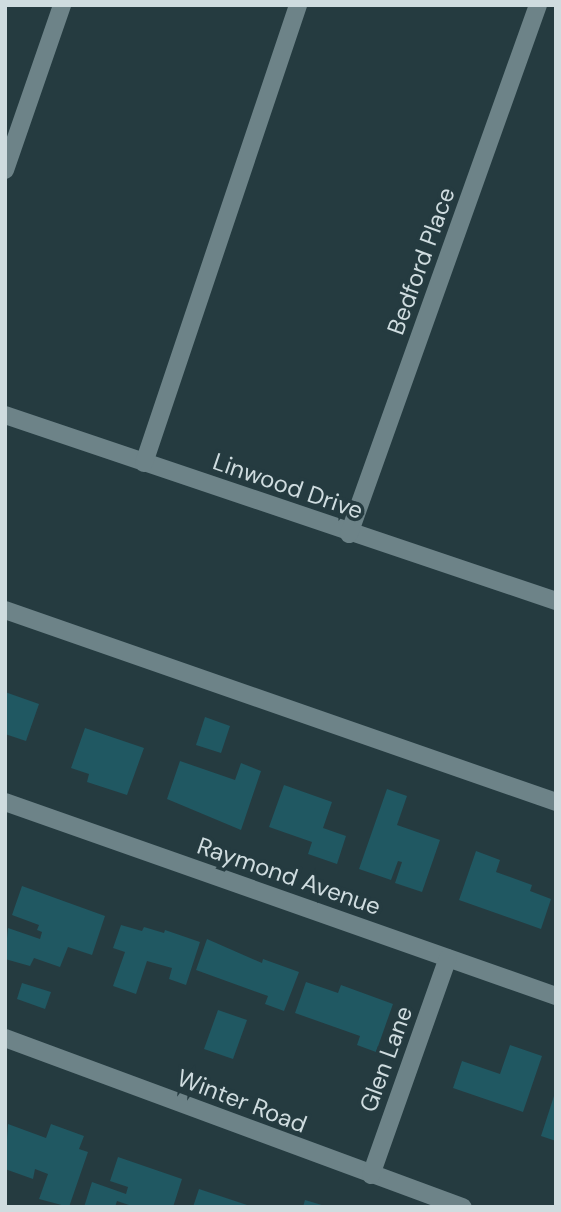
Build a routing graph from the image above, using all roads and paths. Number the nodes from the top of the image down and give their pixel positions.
1 (62, 5) edge
2 (298, 5) edge
3 (538, 5) edge
4 (5, 170) edge
5 (5, 415) edge
6 (144, 463) junction
7 (349, 534) junction
8 (556, 601) edge
9 (5, 610) edge
10 (5, 802) edge
11 (556, 802) edge
12 (448, 958) junction
13 (556, 996) edge
14 (5, 1038) edge
15 (371, 1175) junction
16 (463, 1207) edge

1 - 4 street
2 - 6 street
3 - 7 street, Bedford Place
5 - 6 street, Linwood Drive
6 - 7 street, Linwood Drive
7 - 8 street, Linwood Drive
9 - 11 street
10 - 12 street, Raymond Avenue
12 - 13 street, Raymond Avenue
12 - 15 street, Glen Lane
14 - 15 street, Winter Road
15 - 16 street, Winter Road

